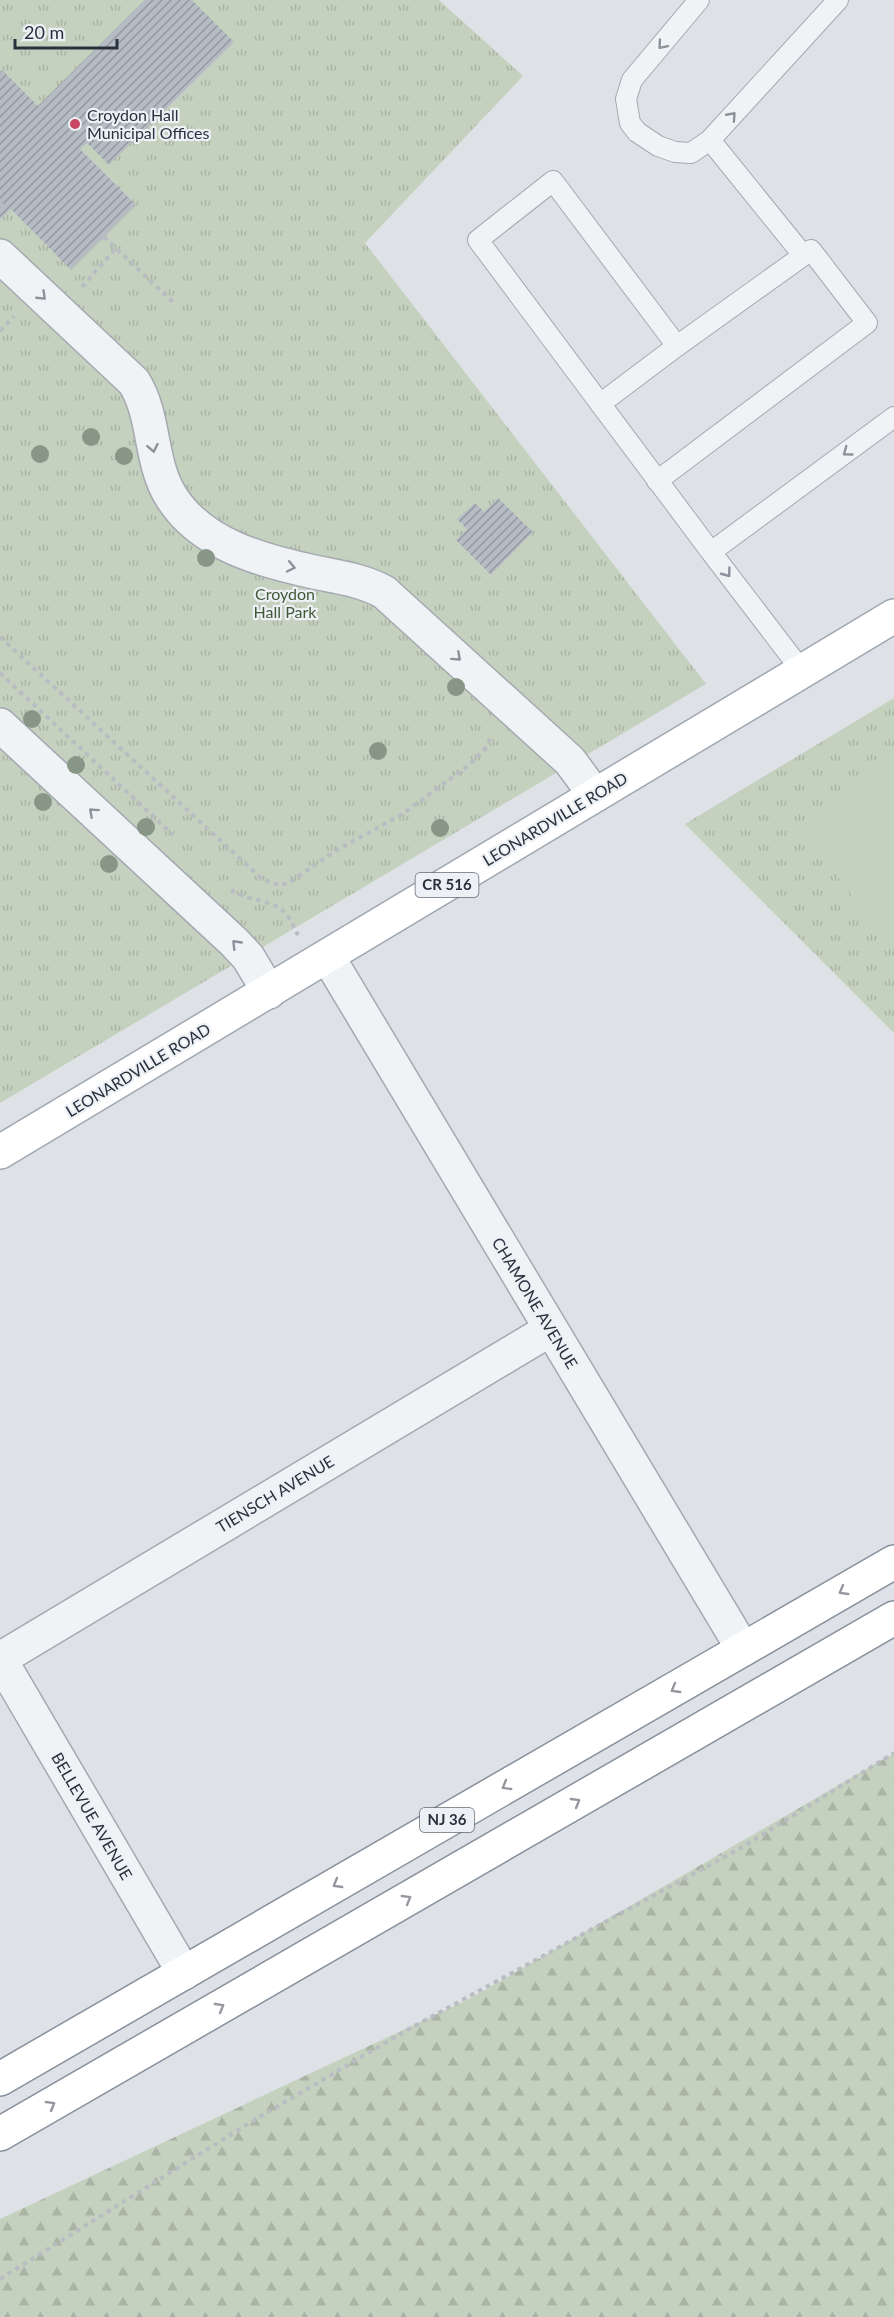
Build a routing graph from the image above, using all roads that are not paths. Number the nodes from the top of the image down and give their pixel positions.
1 (699, 0) edge
2 (838, 0) edge
3 (710, 140) junction
4 (803, 255) junction
5 (0, 256) edge
6 (677, 346) junction
7 (600, 404) junction
8 (894, 417) edge
9 (657, 480) junction
10 (711, 552) junction
11 (894, 616) edge
12 (802, 671) junction
13 (0, 725) edge
14 (595, 795) junction
15 (328, 957) junction
16 (269, 992) junction
17 (0, 1152) edge
18 (551, 1329) junction
19 (894, 1562) edge
20 (894, 1618) edge
21 (743, 1649) junction
22 (0, 1659) edge
23 (184, 1973) junction
24 (0, 2079) edge
25 (0, 2134) edge

1 -> 3 lane
3 -> 2 lane
3 - 4 lane
4 - 6 lane
4 - 9 lane
5 -> 14 street
6 - 7 lane
6 - 7 lane
7 - 9 lane
8 -> 10 lane
9 - 10 lane
10 -> 12 lane
11 - 12 main road, LEONARDVILLE ROAD / CR 516
12 - 14 main road, LEONARDVILLE ROAD / CR 516
16 -> 13 street
14 - 15 main road, LEONARDVILLE ROAD / CR 516
15 - 16 main road, LEONARDVILLE ROAD / CR 516
15 - 18 street, CHAMONE AVENUE
16 - 17 main road, LEONARDVILLE ROAD / CR 516
18 - 21 street, CHAMONE AVENUE
18 - 22 street, TIENSCH AVENUE
19 -> 21 main road, NJ 36
25 -> 20 main road, NJ 36
21 -> 23 main road, NJ 36
22 - 23 street, BELLEVUE AVENUE
23 - 24 main road, NJ 36

